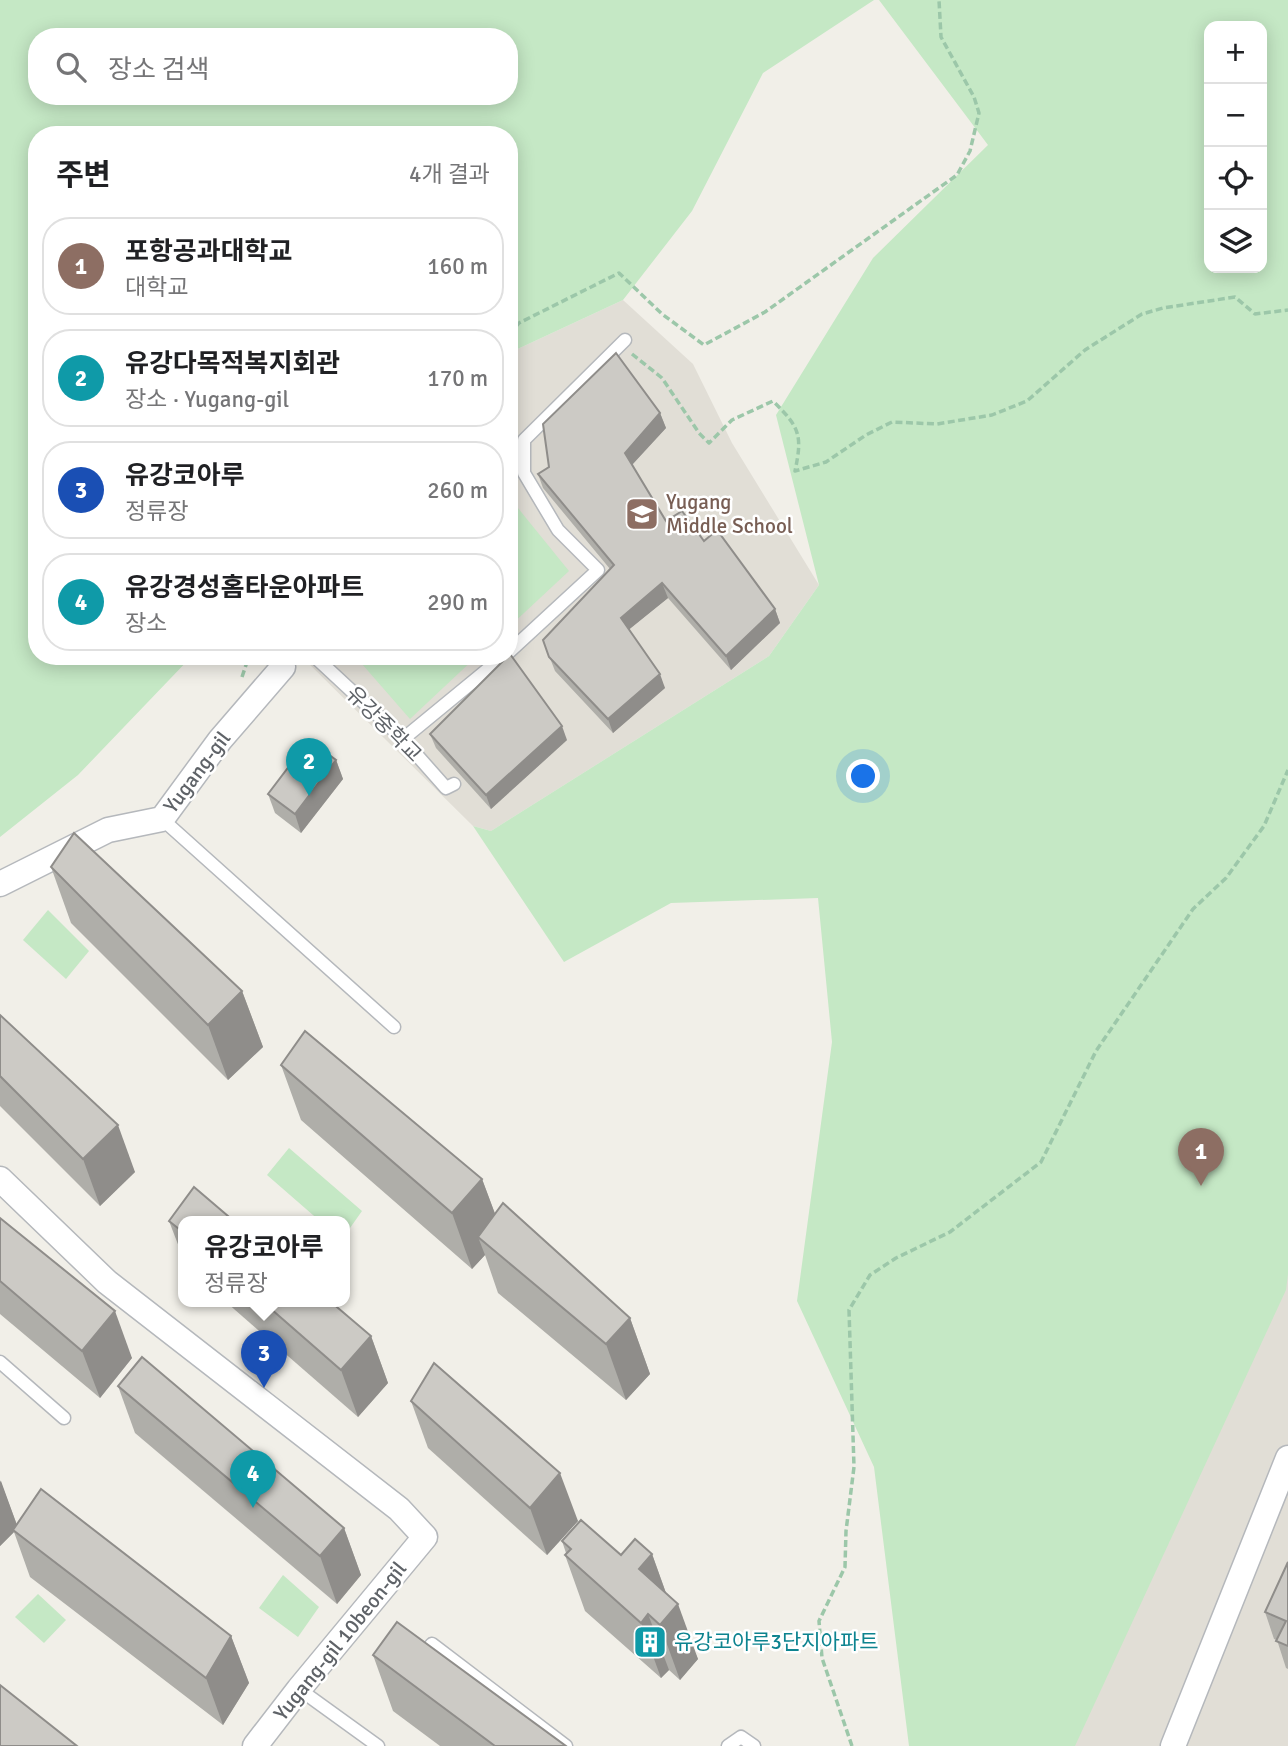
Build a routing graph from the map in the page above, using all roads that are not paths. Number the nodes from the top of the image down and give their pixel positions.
1 (623, 342) road end
2 (518, 644) edge
3 (285, 665) edge
4 (324, 665) edge
5 (493, 665) edge
6 (403, 739) junction
7 (454, 784) dead end
8 (162, 819) junction
9 (0, 884) edge
10 (394, 1027) dead end
11 (0, 1179) edge
12 (0, 1362) edge
13 (64, 1418) dead end
14 (1288, 1458) edge
15 (414, 1665) edge
16 (299, 1689) junction
17 (255, 1746) edge
18 (379, 1746) edge
19 (566, 1746) edge
20 (728, 1746) edge
21 (754, 1746) edge
22 (1173, 1746) edge

1 - 2 lane
3 - 8 street, Yugang-gil
4 - 6 lane, 유강중학교
5 - 6 lane
6 - 7 lane, 유강중학교
8 - 9 street, Yugang-gil
8 - 10 lane
11 - 16 street, Yugang-gil 10beon-gil
12 - 13 lane
14 - 22 street
15 - 19 lane
16 - 17 street, Yugang-gil 10beon-gil
16 - 18 lane
20 - 21 lane

